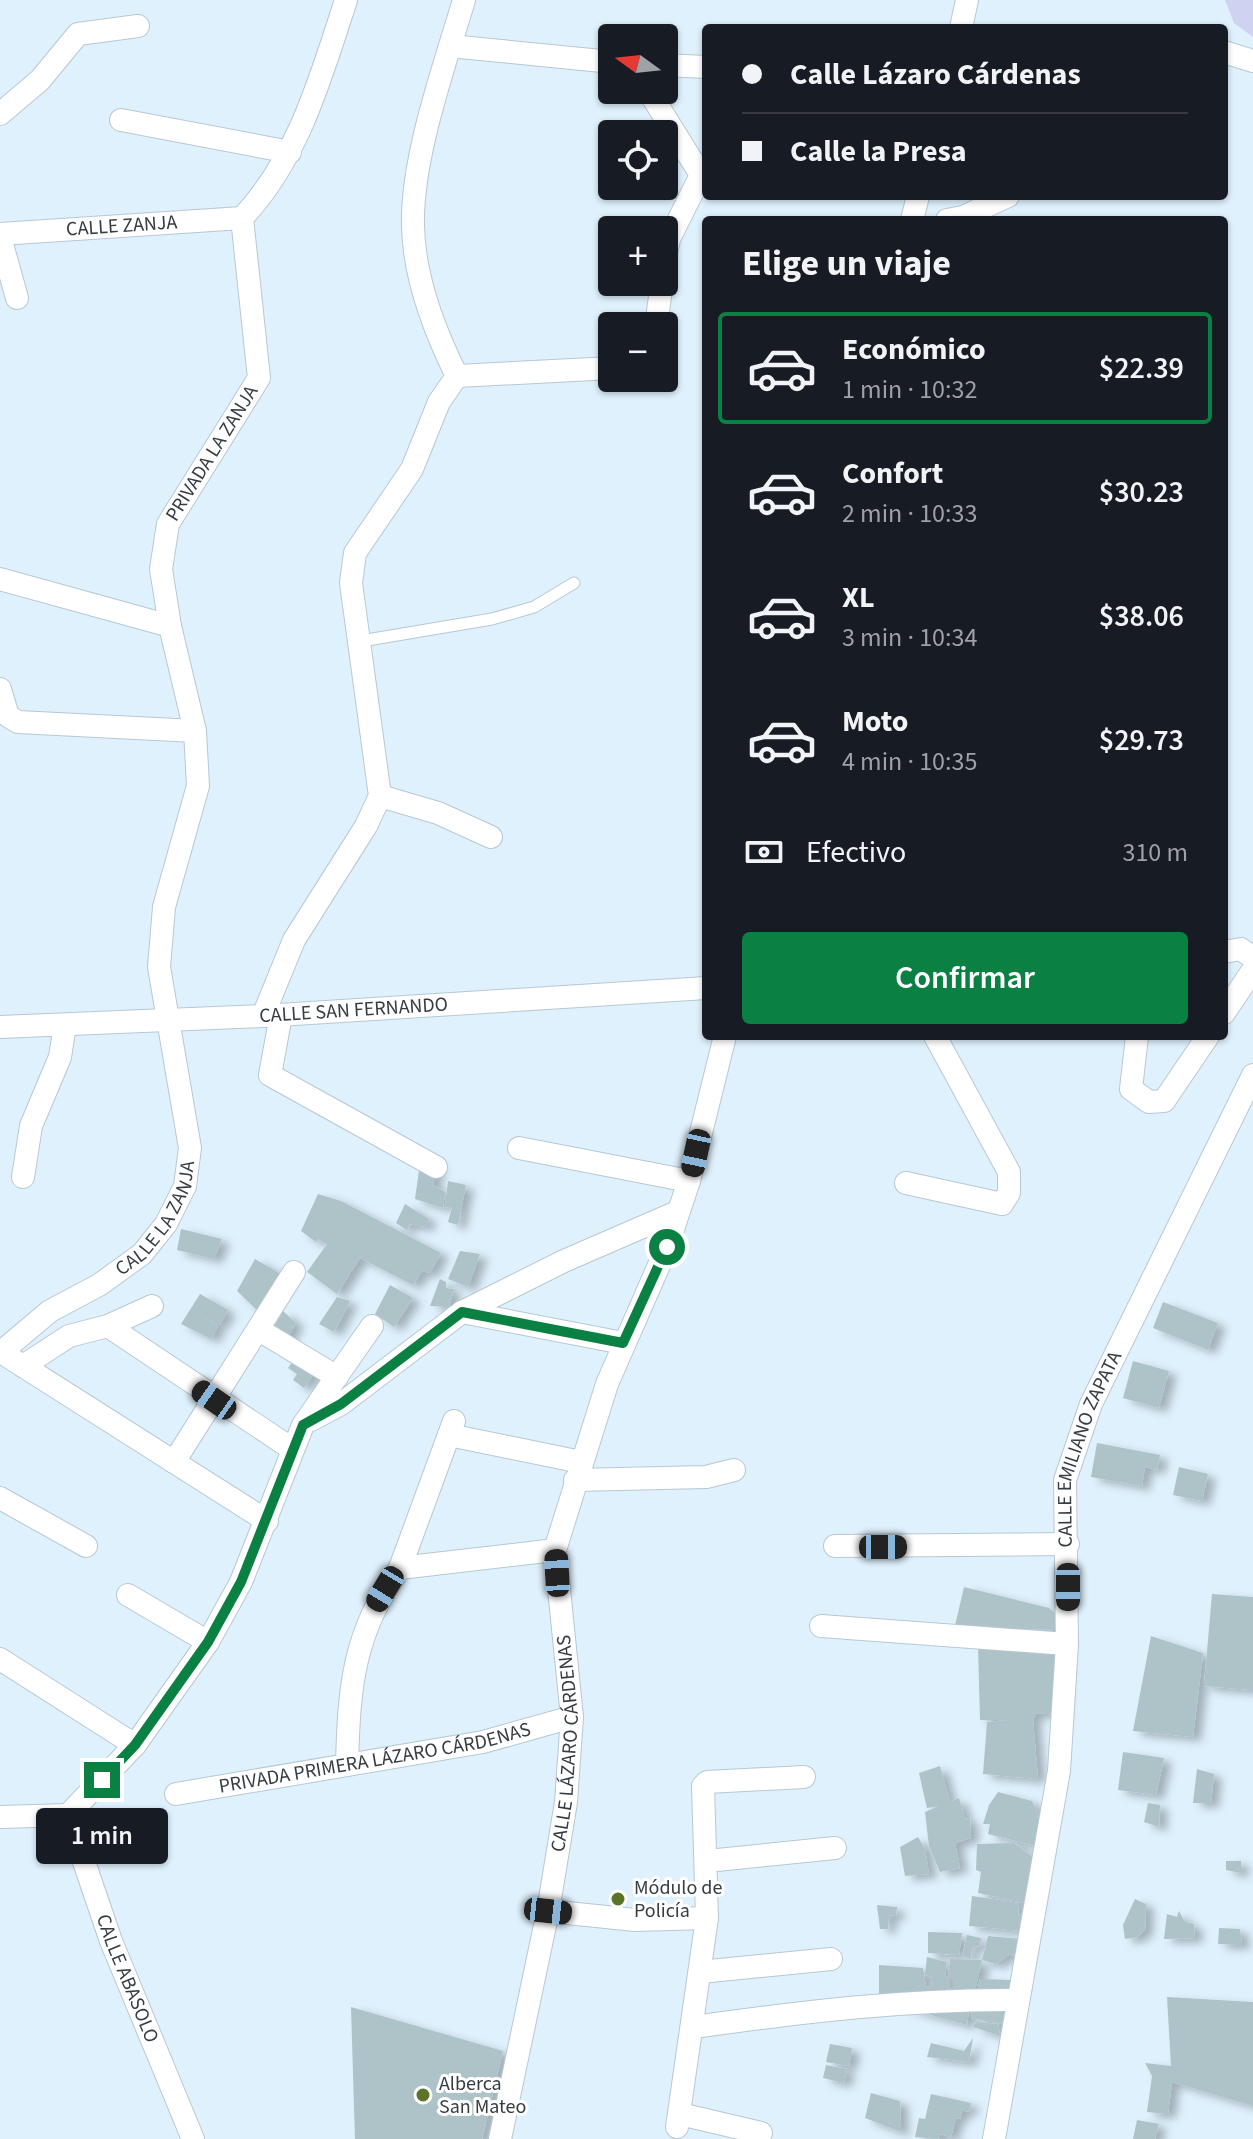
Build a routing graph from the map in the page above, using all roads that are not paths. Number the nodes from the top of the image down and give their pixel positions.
1 (346, 0) edge
2 (464, 0) edge
3 (967, 0) edge
4 (962, 24) edge
5 (138, 26) dead end
6 (450, 46) junction
7 (1228, 53) edge
8 (598, 61) edge
9 (1253, 61) edge
10 (678, 66) edge
11 (702, 67) edge
12 (657, 104) edge
13 (0, 114) edge
14 (121, 120) dead end
15 (290, 152) junction
16 (702, 172) edge
17 (702, 176) edge
18 (999, 200) edge
19 (965, 216) edge
20 (242, 218) junction
21 (678, 222) edge
22 (0, 235) edge
23 (17, 298) dead end
24 (598, 369) edge
25 (457, 376) junction
26 (0, 579) edge
27 (574, 583) dead end
28 (170, 626) junction
29 (361, 641) junction
30 (0, 689) edge
31 (195, 731) junction
32 (380, 796) junction
33 (491, 837) dead end
34 (1228, 951) edge
35 (1253, 958) edge
36 (1253, 970) edge
37 (702, 988) edge
38 (1228, 1007) edge
39 (272, 1015) junction
40 (169, 1019) junction
41 (65, 1025) junction
42 (0, 1027) edge
43 (724, 1040) edge
44 (937, 1040) edge
45 (1137, 1040) edge
46 (1205, 1040) edge
47 (1253, 1075) edge
48 (519, 1148) dead end
49 (436, 1167) dead end
50 (23, 1177) dead end
51 (689, 1181) junction
52 (906, 1183) dead end
53 (677, 1212) junction
54 (294, 1272) dead end
55 (152, 1306) dead end
56 (462, 1312) junction
57 (108, 1326) junction
58 (372, 1326) dead end
59 (259, 1330) junction
60 (623, 1343) junction
61 (1, 1353) edge
62 (23, 1366) junction
63 (337, 1377) junction
64 (214, 1400) junction
65 (303, 1425) junction
66 (292, 1449) junction
67 (174, 1462) junction
68 (734, 1470) dead end
69 (578, 1471) junction
70 (0, 1498) edge
71 (267, 1521) junction
72 (1068, 1544) junction
73 (86, 1546) dead end
74 (835, 1546) dead end
75 (555, 1550) junction
76 (400, 1568) junction
77 (128, 1595) dead end
78 (821, 1626) dead end
79 (208, 1642) junction
80 (1067, 1644) junction
81 (0, 1659) edge
82 (572, 1717) junction
83 (135, 1745) junction
84 (347, 1765) junction
85 (804, 1777) dead end
86 (176, 1794) dead end
87 (68, 1815) junction
88 (0, 1817) edge
89 (835, 1848) dead end
90 (707, 1861) junction
91 (548, 1911) junction
92 (707, 1918) junction
93 (831, 1959) dead end
94 (700, 1972) junction
95 (1016, 2000) junction
96 (694, 2027) junction
97 (761, 2133) dead end
98 (193, 2139) edge
99 (500, 2139) edge
100 (994, 2139) edge

1 - 15 street
2 - 6 street
3 - 4 street
5 - 13 street
6 - 8 street
6 - 25 street
7 - 9 street
10 - 11 street
12 - 16 street
14 - 15 street
15 - 20 street
17 - 21 street
18 - 19 street
20 - 22 street, CALLE ZANJA
20 - 28 street, PRIVADA LA ZANJA
22 - 23 street
24 - 25 street
25 - 29 street
26 - 28 street
27 - 29 lane
28 - 31 street, PRIVADA LA ZANJA
29 - 32 street
30 - 31 street
31 - 40 street, PRIVADA LA ZANJA
32 - 33 street
32 - 39 street
34 - 35 street
36 - 38 street
37 - 39 street, CALLE SAN FERNANDO
39 - 40 street, CALLE SAN FERNANDO
39 - 49 street
40 - 41 street, CALLE SAN FERNANDO
40 - 61 street, CALLE LA ZANJA
41 - 42 street, CALLE SAN FERNANDO
41 - 50 street
43 - 51 street, CALLE LÁZARO CÁRDENAS
44 - 52 street
45 - 46 street
47 - 72 street, CALLE EMILIANO ZAPATA
48 - 51 street
51 - 53 street, CALLE LÁZARO CÁRDENAS
53 - 56 street
53 - 60 street, CALLE LÁZARO CÁRDENAS
54 - 59 street
55 - 57 street
56 - 60 street
56 - 65 street
57 - 62 street
57 - 64 street
58 - 63 street
59 - 63 street
59 - 64 street
60 - 69 street, CALLE LÁZARO CÁRDENAS
61 - 62 street
62 - 67 street
63 - 65 street
64 - 66 street
64 - 67 street
65 - 66 street
66 - 71 street
67 - 71 street
68 - 69 street
69 - 75 street, CALLE LÁZARO CÁRDENAS
69 - 76 street
70 - 73 street
71 - 79 street
72 - 74 street
72 - 80 street, CALLE EMILIANO ZAPATA
75 - 76 street
75 - 82 street, CALLE LÁZARO CÁRDENAS
76 - 84 street
77 - 79 street
78 - 80 street
79 - 83 street
80 - 95 street, CALLE EMILIANO ZAPATA
81 - 83 street
82 - 84 street, PRIVADA PRIMERA LÁZARO CÁRDENAS
82 - 91 street, CALLE LÁZARO CÁRDENAS
83 - 87 street
84 - 86 street, PRIVADA PRIMERA LÁZARO CÁRDENAS
85 - 90 street
87 - 88 street
87 - 98 street, CALLE ABASOLO
89 - 90 street
90 - 92 street
91 - 92 street
91 - 99 street, CALLE LÁZARO CÁRDENAS
92 - 94 street
93 - 94 street
94 - 96 street
95 - 96 street
95 - 100 street, CALLE EMILIANO ZAPATA
96 - 97 street

